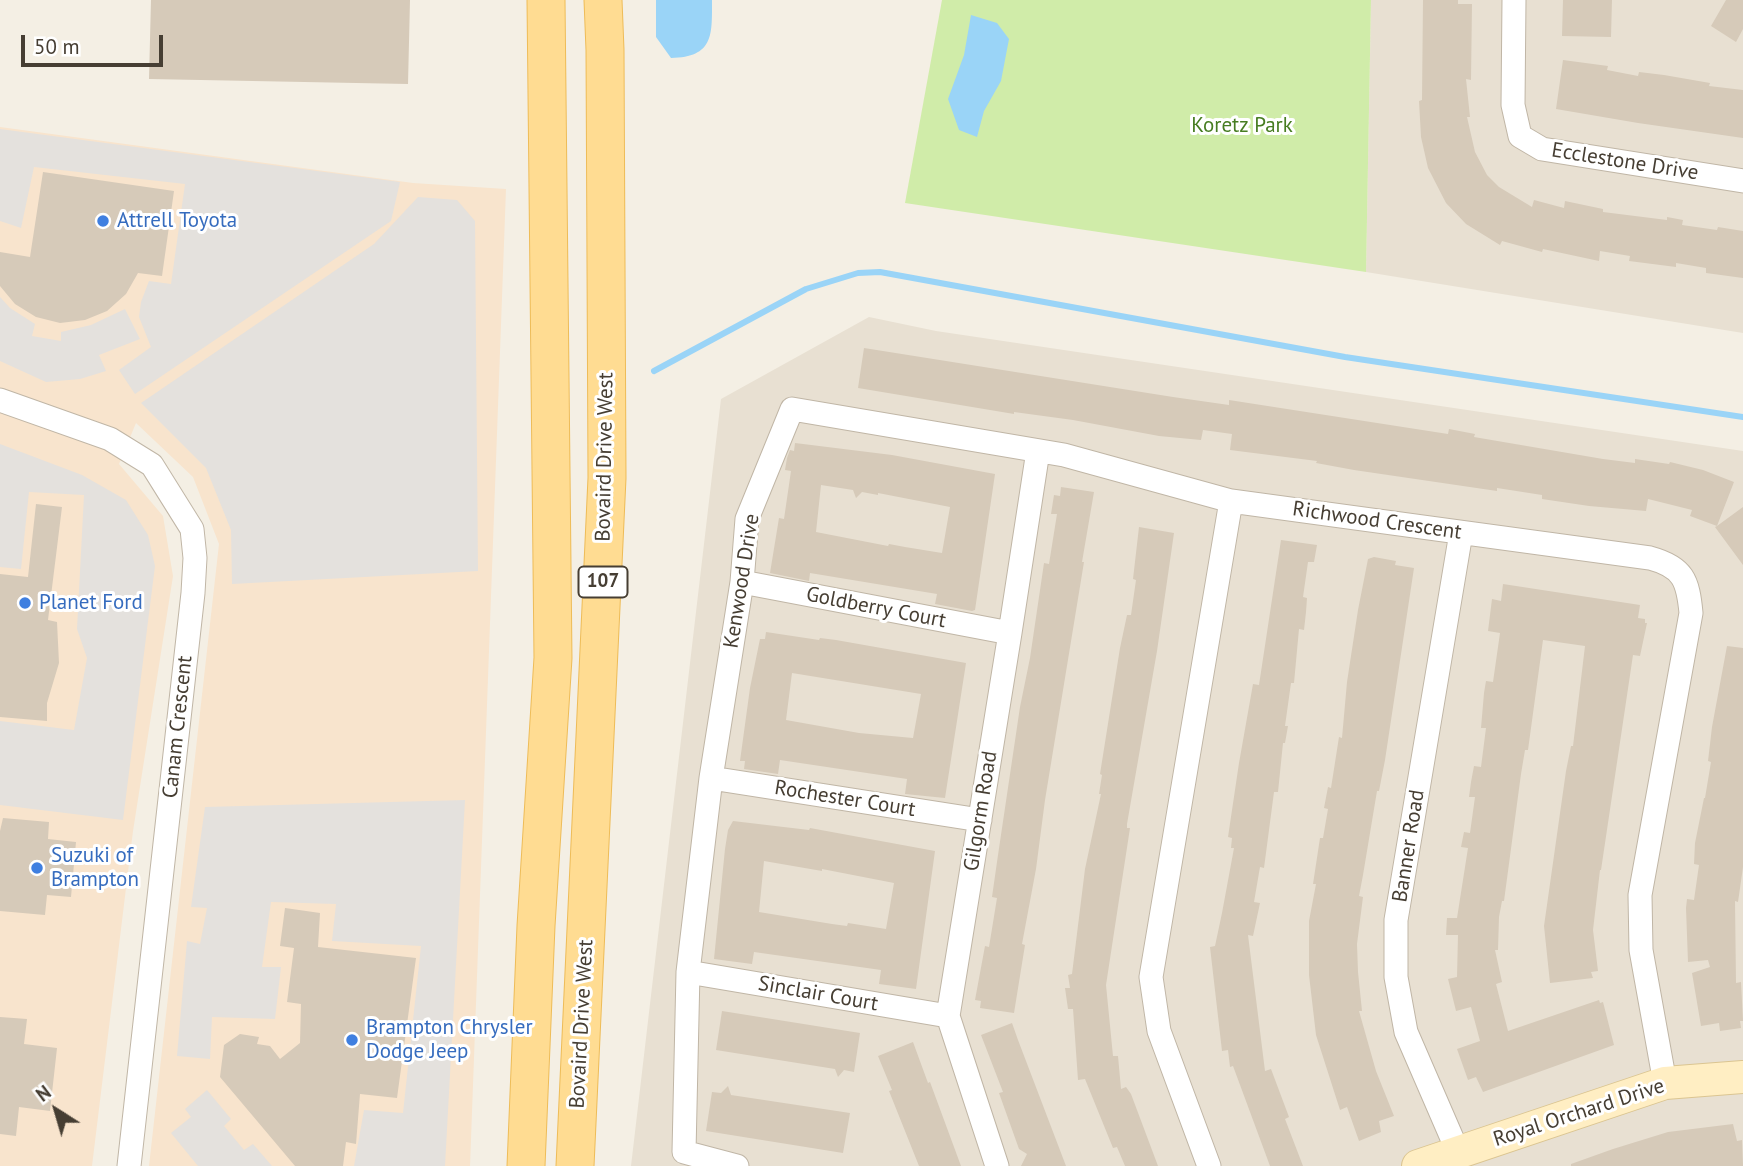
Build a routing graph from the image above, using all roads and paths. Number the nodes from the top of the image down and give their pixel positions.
1 (546, 0) edge
2 (603, 0) edge
3 (1514, 0) edge
4 (1743, 181) edge
5 (0, 400) edge
6 (1038, 451) junction
7 (1231, 500) junction
8 (1461, 533) junction
9 (742, 582) junction
10 (1010, 633) junction
11 (711, 778) junction
12 (980, 820) junction
13 (688, 972) junction
14 (948, 1016) junction
15 (1743, 1077) edge
16 (1665, 1083) junction
17 (1458, 1152) junction
18 (524, 1163) edge
19 (575, 1165) edge
20 (129, 1166) edge
21 (737, 1166) edge
22 (997, 1166) edge
23 (1209, 1166) edge
24 (1418, 1166) edge

1 - 18 main road, 107
2 - 19 main road, Bovaird Drive West / 107
3 - 4 street, Ecclestone Drive
5 - 20 street, Canam Crescent
6 - 7 street, Kenwood Drive
6 - 9 street, Kenwood Drive
6 - 10 street, Gilgorm Road
7 - 8 street, Richwood Crescent
7 - 23 street
8 - 16 street, Richwood Crescent
8 - 17 street, Banner Road
9 - 10 street, Goldberry Court
9 - 11 street, Kenwood Drive
10 - 12 street, Gilgorm Road
11 - 12 street, Rochester Court
11 - 13 street, Kenwood Drive
12 - 14 street, Gilgorm Road
13 - 14 street, Sinclair Court
13 - 21 street, Kenwood Drive
14 - 22 street, Gilgorm Road
15 - 16 street, Royal Orchard Drive
16 - 17 street, Royal Orchard Drive
17 - 24 street, Royal Orchard Drive

